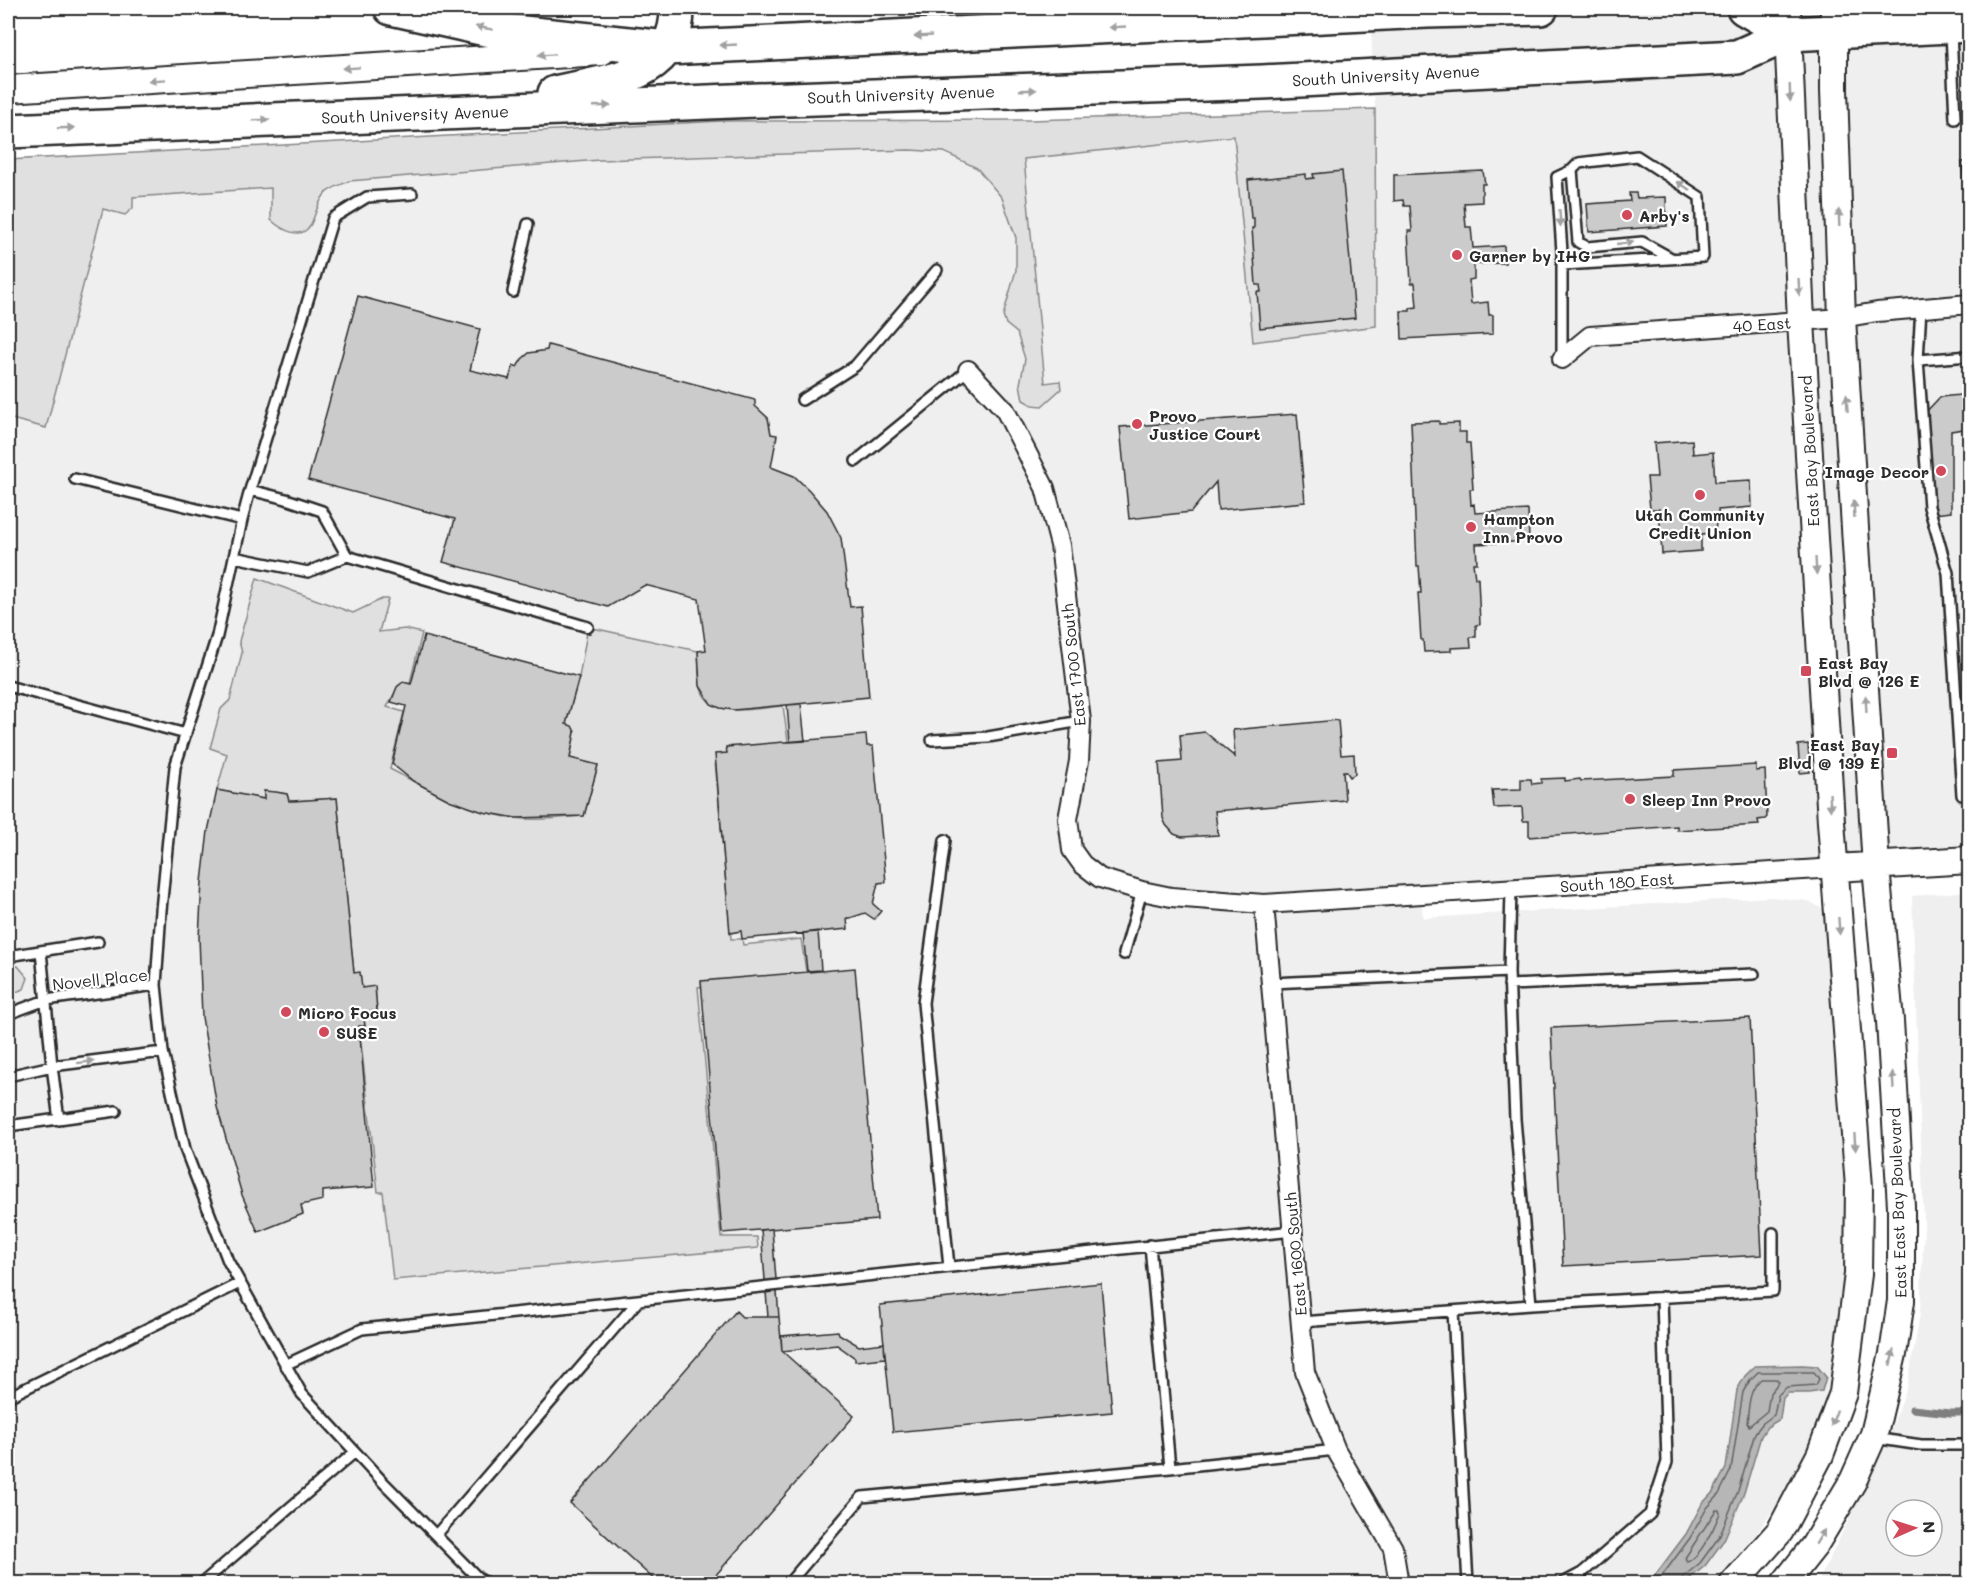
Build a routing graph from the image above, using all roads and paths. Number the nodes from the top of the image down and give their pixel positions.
1 (391, 8) edge
2 (677, 8) edge
3 (1541, 8) edge
4 (1744, 8) edge
5 (1412, 9) edge
6 (1834, 20) edge
7 (1788, 21) edge
8 (1960, 26) edge
9 (667, 48) junction
10 (8, 89) edge
11 (472, 111) junction
12 (1955, 119) dead end
13 (8, 131) edge
14 (1572, 170) junction
15 (412, 194) dead end
16 (528, 224) dead end
17 (1671, 259) junction
18 (1562, 265) junction
19 (937, 270) dead end
20 (513, 292) dead end
21 (1970, 304) edge
22 (1921, 308) junction
23 (1842, 318) junction
24 (1801, 321) junction
25 (1970, 356) edge
26 (1562, 359) joint
27 (1918, 360) junction
28 (968, 370) joint
29 (801, 400) dead end
30 (856, 461) dead end
31 (75, 479) dead end
32 (250, 490) junction
33 (242, 520) junction
34 (347, 556) junction
35 (234, 557) junction
36 (588, 627) dead end
37 (8, 687) edge
38 (1081, 721) junction
39 (186, 734) junction
40 (933, 740) dead end
41 (1970, 795) edge
42 (945, 840) dead end
43 (1970, 860) edge
44 (1876, 867) junction
45 (1836, 868) junction
46 (1511, 889) junction
47 (1142, 891) junction
48 (1264, 904) junction
49 (98, 942) dead end
50 (41, 951) junction
51 (1124, 954) dead end
52 (8, 956) edge
53 (1509, 972) junction
54 (1754, 974) dead end
55 (1271, 983) junction
56 (1509, 985) junction
57 (156, 986) junction
58 (46, 1000) junction
59 (8, 1014) edge
60 (163, 1052) junction
61 (52, 1066) junction
62 (8, 1076) edge
63 (116, 1111) dead end
64 (59, 1120) junction
65 (8, 1126) edge
66 (1293, 1231) junction
67 (1773, 1233) dead end
68 (1150, 1245) junction
69 (949, 1267) junction
70 (240, 1283) junction
71 (1662, 1298) junction
72 (638, 1301) junction
73 (1531, 1305) junction
74 (1453, 1311) junction
75 (1301, 1322) junction
76 (285, 1365) junction
77 (8, 1397) edge
78 (1872, 1437) junction
79 (1970, 1445) edge
80 (1336, 1450) junction
81 (355, 1452) junction
82 (1170, 1468) junction
83 (436, 1535) junction
84 (1745, 1580) edge
85 (201, 1584) edge
86 (488, 1584) edge
87 (788, 1584) edge
88 (1399, 1584) edge
89 (1468, 1584) edge
90 (1561, 1584) edge
91 (1784, 1584) edge

9 -> 1 highway
2 - 9 highway
3 - 5 highway
4 - 7 highway
5 -> 9 highway
6 - 7 highway, South University Avenue
6 - 8 highway, South University Avenue
23 -> 6 street
11 -> 7 highway, South University Avenue
7 -> 24 street, East Bay Boulevard
8 - 12 lane
9 -> 10 street
9 - 11 highway
13 -> 11 highway, South University Avenue
14 -> 17 lane
17 -> 14 lane
14 -> 18 lane
15 - 32 lane
16 - 20 lane
17 - 18 lane
18 - 26 lane
19 - 29 lane
21 - 22 street, 40 East
22 - 23 street, 40 East
22 - 27 lane
23 - 24 street, 40 East
44 -> 23 street
24 - 26 street, 40 East
24 -> 45 street, East Bay Boulevard
25 - 27 lane
27 - 41 lane
28 - 30 lane
28 - 38 street, East 1700 South
31 - 33 lane
32 - 33 lane
32 - 34 lane
33 - 35 lane
34 - 35 lane
34 - 36 lane
35 - 39 lane
37 - 39 lane
38 - 40 lane
38 - 47 street, East 1700 South
39 - 57 lane
42 - 69 lane
43 - 44 street, South 180 East
44 - 45 street, South 180 East
78 -> 44 street, East East Bay Boulevard
45 - 46 street, South 180 East
45 -> 84 street
46 - 48 street, South 180 East
46 - 53 lane
47 - 48 street, East 1700 South
47 - 51 lane
48 - 55 street, East 1600 South
49 - 50 lane
50 - 52 lane
50 - 58 lane
53 - 55 lane
53 - 56 lane
54 - 56 lane
55 - 66 street, East 1600 South
56 - 73 lane
57 - 58 lane, Novell Place
57 - 60 lane, Novell Place
58 - 59 lane, Novell Place
58 - 61 lane
61 -> 60 lane
60 - 70 lane, Novell Place
61 - 62 lane
61 - 64 lane
63 - 64 lane
64 - 65 lane
66 - 68 lane
66 - 75 street, East 1600 South
67 - 71 lane
68 - 69 lane
68 - 82 lane
69 - 72 lane
70 - 76 lane, Novell Place
70 - 77 lane
71 - 73 lane
71 - 90 lane
72 - 76 lane
72 - 83 lane
73 - 74 lane
74 - 75 lane
74 - 89 lane
75 - 80 street, East 1600 South
76 - 81 lane, Novell Place
78 - 79 lane
91 -> 78 street, East East Bay Boulevard
80 - 82 lane
80 - 88 street, East 1600 South
81 - 83 lane, Novell Place
81 - 85 lane
82 - 87 lane
83 - 86 lane, Novell Place

